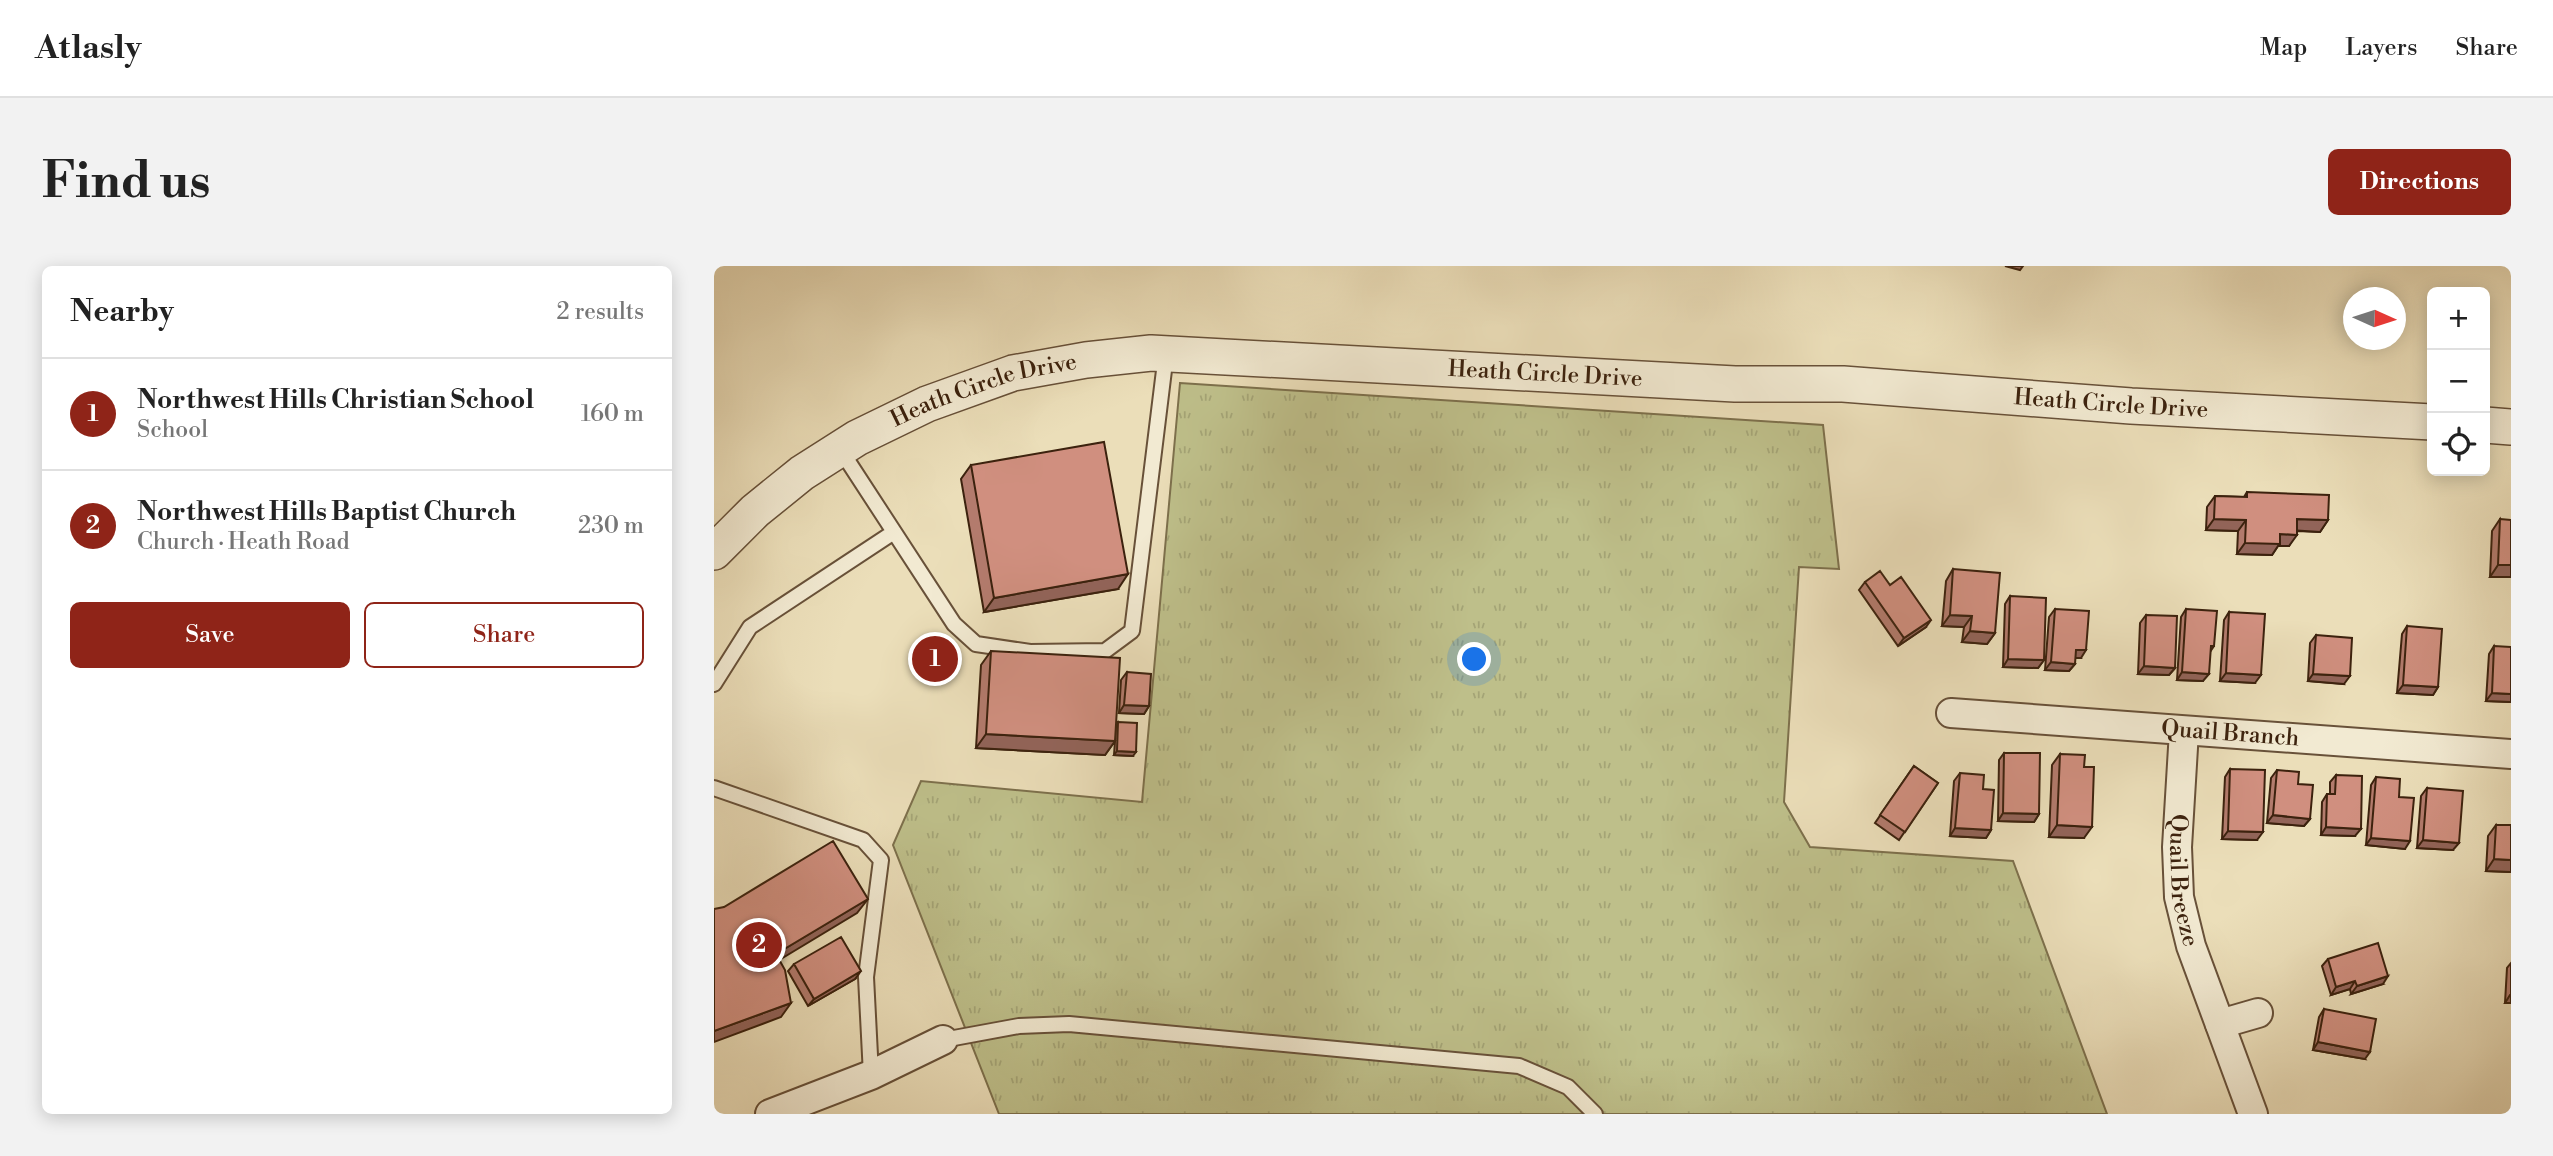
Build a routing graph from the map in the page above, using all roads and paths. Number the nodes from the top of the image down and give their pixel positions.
1 (1166, 353) junction
2 (2427, 422) edge
3 (2490, 425) edge
4 (2511, 427) edge
5 (840, 449) junction
6 (894, 533) junction
7 (714, 552) edge
8 (714, 684) edge
9 (1951, 713) dead end
10 (2184, 731) junction
11 (2511, 754) edge
12 (714, 788) edge
13 (2258, 1013) dead end
14 (2220, 1024) junction
15 (943, 1040) joint
16 (871, 1075) junction
17 (770, 1114) edge
18 (1595, 1114) edge
19 (2253, 1114) edge

1 - 2 street, Heath Circle Drive
1 - 5 street, Heath Circle Drive
1 - 6 lane
3 - 4 street
5 - 6 lane
5 - 7 street, Heath Circle Drive
6 - 8 lane
9 - 10 street, Quail Branch
10 - 11 street, Quail Branch
10 - 14 street, Quail Breeze
12 - 16 lane
13 - 14 street
14 - 19 street, Quail Breeze
15 - 16 street
15 - 18 lane
16 - 17 street

